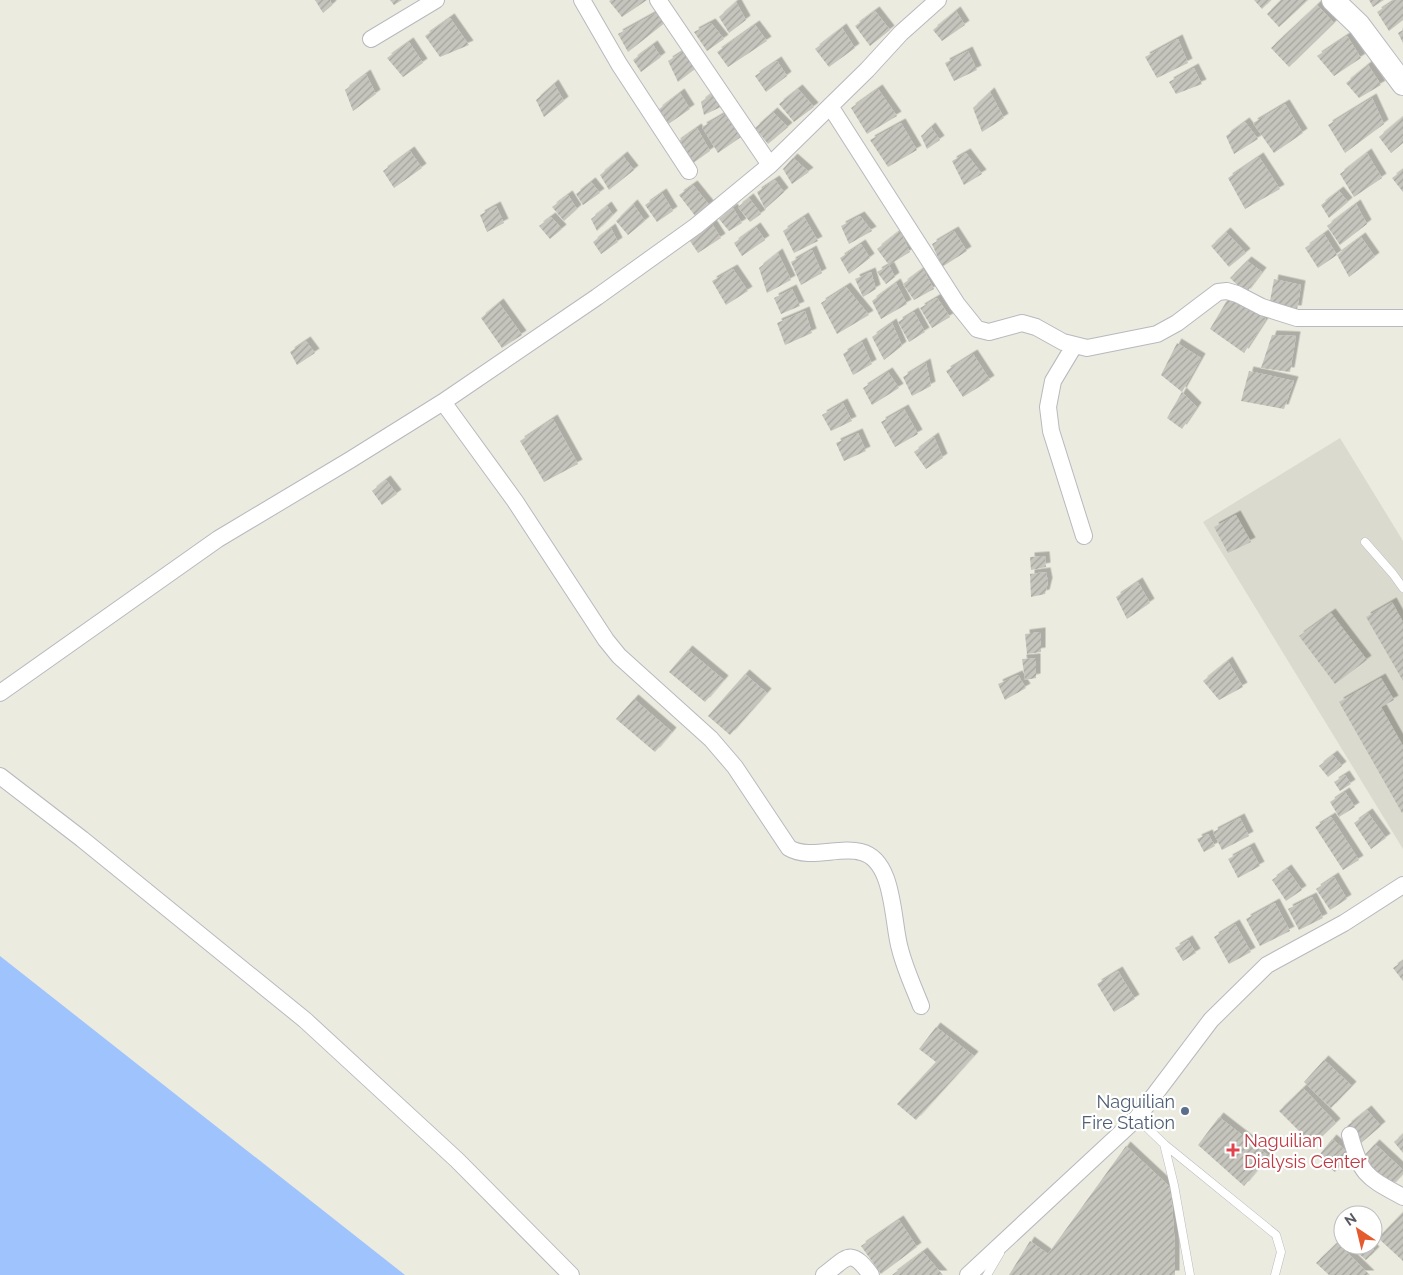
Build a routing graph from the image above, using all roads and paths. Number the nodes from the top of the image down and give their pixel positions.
1 (436, 0) edge
2 (582, 0) edge
3 (658, 0) edge
4 (938, 0) edge
5 (1333, 0) edge
6 (371, 39) dead end
7 (1403, 84) edge
8 (830, 106) junction
9 (770, 165) junction
10 (689, 171) dead end
11 (1403, 318) edge
12 (1074, 346) junction
13 (443, 402) junction
14 (1084, 536) dead end
15 (1365, 542) dead end
16 (1403, 588) edge
17 (0, 693) edge
18 (0, 776) edge
19 (1403, 885) edge
20 (921, 1006) dead end
21 (1137, 1118) junction
22 (1350, 1135) dead end
23 (1164, 1144) junction
24 (1403, 1197) edge
25 (1010, 1236) junction
26 (571, 1275) edge
27 (824, 1275) edge
28 (871, 1275) edge
29 (968, 1275) edge
30 (987, 1275) edge
31 (1190, 1275) edge
32 (1275, 1275) edge

1 - 6 street
2 - 10 street
3 - 9 street
4 - 8 street
5 - 7 street
8 - 9 street
8 - 12 street
9 - 13 street
11 - 12 street
12 - 14 street
13 - 17 street
13 - 20 street
15 - 16 lane
18 - 26 street
19 - 21 street
21 - 23 lane
21 - 25 street
22 - 24 street
23 - 31 lane
23 - 32 lane
25 - 29 street
25 - 30 lane
27 - 28 street

